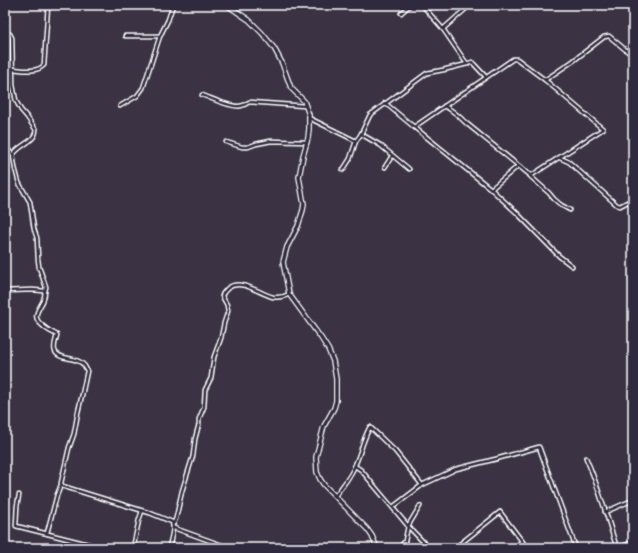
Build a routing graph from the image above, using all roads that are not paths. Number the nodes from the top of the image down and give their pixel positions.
1 (48, 5) edge
2 (173, 5) edge
3 (226, 5) edge
4 (410, 5) edge
5 (422, 5) edge
6 (469, 6) dead end
7 (401, 13) dead end
8 (443, 29) junction
9 (5, 32) edge
10 (125, 36) dead end
11 (160, 36) junction
12 (633, 56) edge
13 (467, 64) junction
14 (13, 69) junction
15 (486, 76) junction
16 (545, 80) junction
17 (202, 95) dead end
18 (385, 103) junction
19 (120, 106) dead end
20 (305, 106) junction
21 (444, 106) junction
22 (309, 118) junction
23 (414, 127) junction
24 (361, 134) junction
25 (356, 141) junction
26 (226, 142) dead end
27 (307, 142) junction
28 (5, 146) edge
29 (14, 155) junction
30 (392, 156) junction
31 (560, 158) junction
32 (518, 166) junction
33 (385, 167) dead end
34 (409, 169) dead end
35 (343, 170) dead end
36 (530, 176) junction
37 (491, 189) junction
38 (633, 198) edge
39 (570, 210) dead end
40 (572, 266) dead end
41 (5, 291) edge
42 (45, 291) junction
43 (289, 294) junction
44 (586, 458) dead end
45 (355, 466) junction
46 (61, 485) junction
47 (422, 485) junction
48 (19, 495) dead end
49 (334, 497) junction
50 (633, 500) edge
51 (420, 506) dead end
52 (393, 507) junction
53 (142, 511) junction
54 (605, 512) junction
55 (174, 524) junction
56 (408, 526) junction
57 (174, 528) junction
58 (47, 533) junction
59 (522, 541) junction
60 (633, 542) edge
61 (89, 544) junction
62 (87, 548) edge
63 (104, 548) edge
64 (133, 548) edge
65 (169, 548) edge
66 (230, 548) edge
67 (377, 548) edge
68 (398, 548) edge
69 (429, 548) edge
70 (455, 548) edge
71 (515, 548) edge
72 (528, 548) edge
73 (576, 548) edge
74 (618, 548) edge

1 - 14 street
2 - 11 street
3 - 20 street
4 - 7 street
5 - 8 street
6 - 8 street
8 - 13 street
9 - 14 street
10 - 11 street
11 - 19 street
12 - 16 street
13 - 15 street
13 - 18 street
14 - 29 street
15 - 16 street
15 - 21 street
16 - 31 street
17 - 20 street
18 - 23 street
18 - 24 street
20 - 22 street
21 - 23 street
21 - 32 street
22 - 25 street
22 - 27 street
23 - 37 street
24 - 25 street
24 - 30 street
25 - 35 street
26 - 27 street
27 - 43 street
28 - 29 street
29 - 42 street
30 - 33 street
30 - 34 street
31 - 36 street
31 - 38 street
32 - 36 street
32 - 37 street
36 - 39 street
37 - 40 street
41 - 42 street
42 - 46 street
43 - 49 street
43 - 55 street
44 - 54 street
45 - 47 street
45 - 49 street
45 - 52 street
46 - 53 street
46 - 58 street
47 - 52 street
47 - 73 street
48 - 58 street
49 - 67 street
50 - 54 street
51 - 56 street
52 - 56 street
53 - 55 street
53 - 64 street
54 - 74 street
55 - 57 street
56 - 68 street
56 - 69 street
57 - 65 street
57 - 66 street
58 - 61 street
59 - 70 street
59 - 71 street
59 - 72 street
60 - 74 street
61 - 62 street
61 - 63 street

